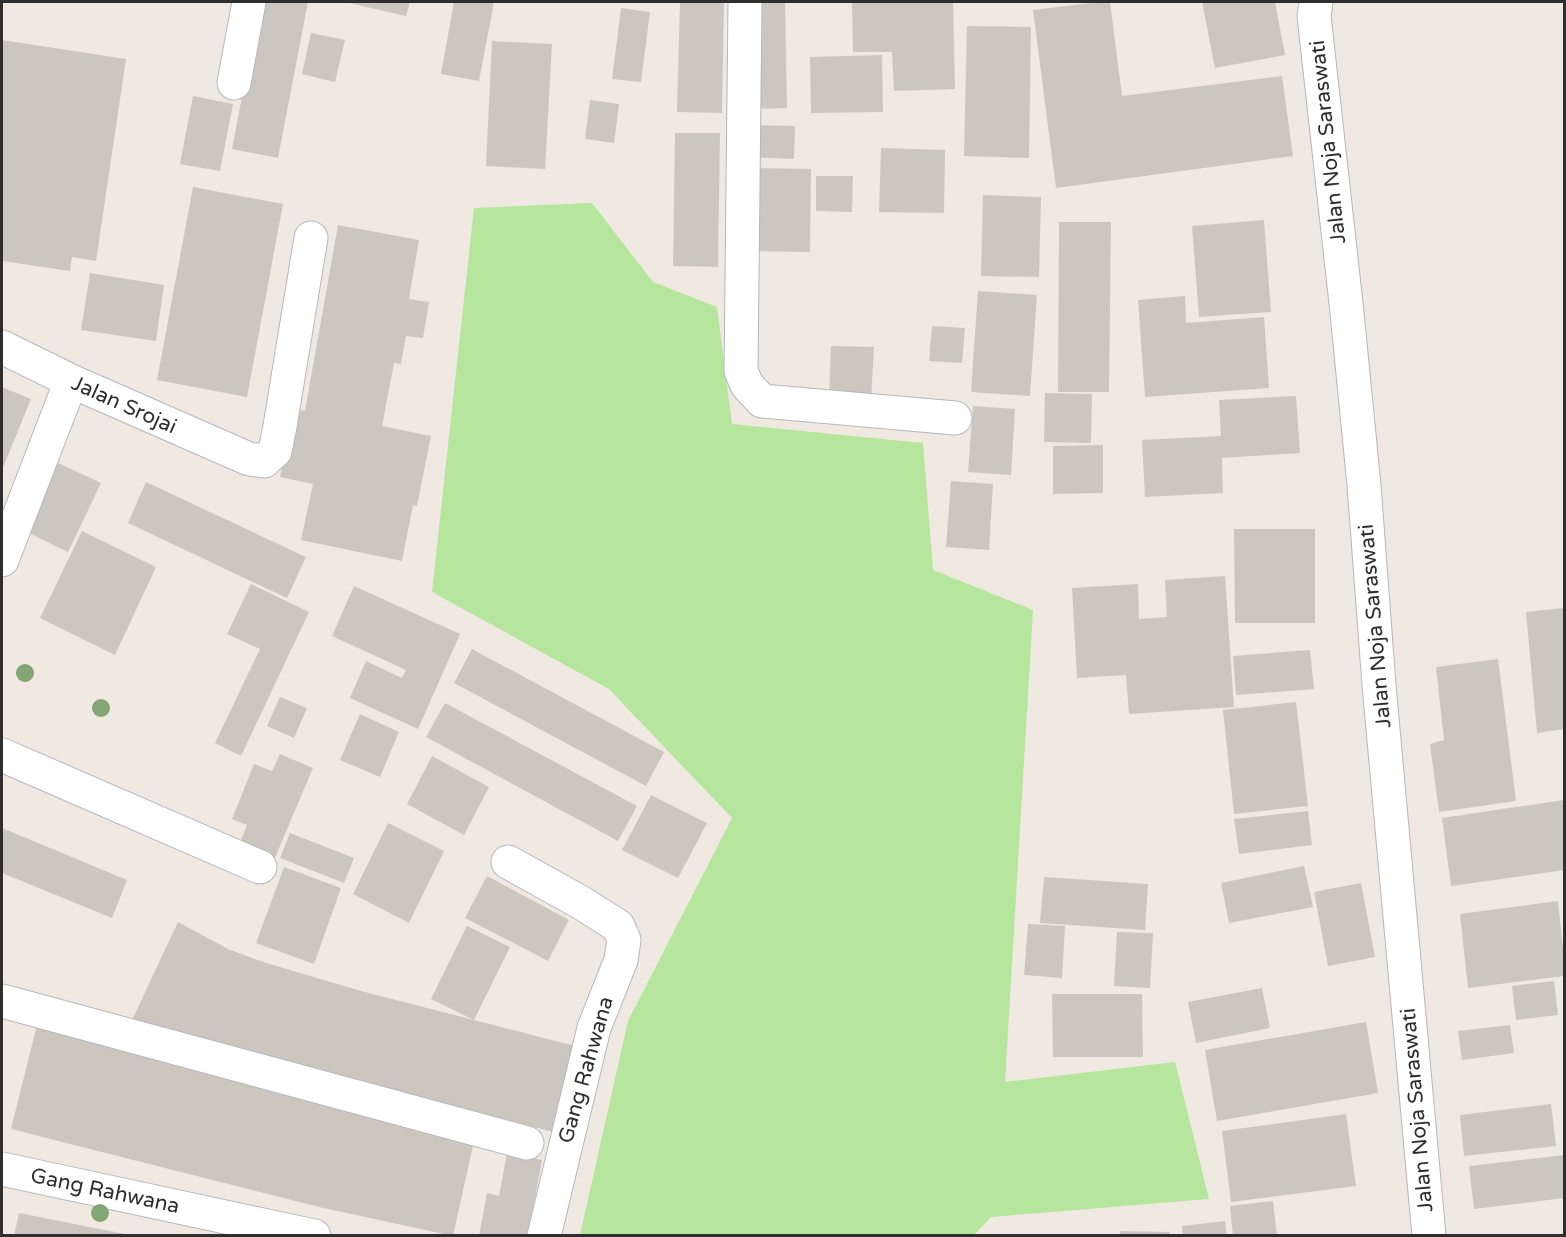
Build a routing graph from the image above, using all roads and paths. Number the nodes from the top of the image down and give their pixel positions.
1 (249, 2) edge
2 (745, 2) edge
3 (1313, 6) edge
4 (234, 83) dead end
5 (311, 238) dead end
6 (2, 347) edge
7 (71, 381) junction
8 (955, 418) dead end
9 (2, 560) edge
10 (2, 755) edge
11 (508, 862) dead end
12 (260, 867) dead end
13 (2, 1001) edge
14 (527, 1143) dead end
15 (2, 1169) edge
16 (314, 1236) edge
17 (544, 1236) edge
18 (1429, 1236) edge

1 - 4 street
2 - 8 street
3 - 18 street, Jalan Noja Saraswati
5 - 7 street, Jalan Srojai
6 - 7 street, Jalan Srojai
7 - 9 street
10 - 12 street
11 - 17 street, Gang Rahwana
13 - 14 street
15 - 16 street, Gang Rahwana

